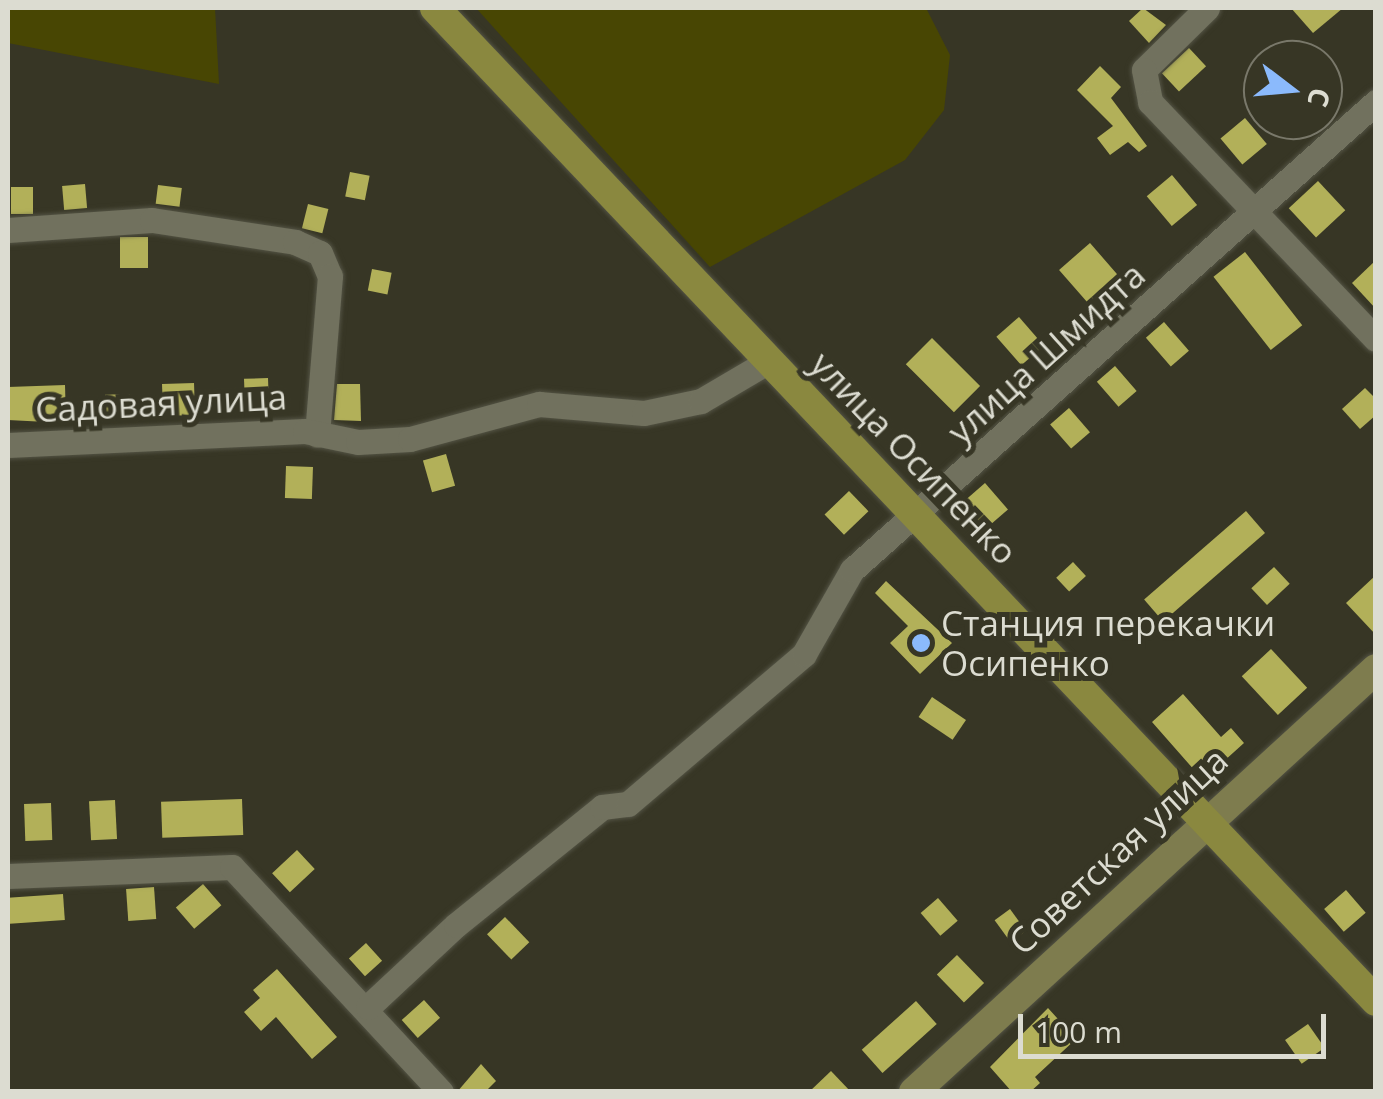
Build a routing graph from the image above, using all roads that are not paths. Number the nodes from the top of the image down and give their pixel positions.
1 (435, 8) edge
2 (1203, 9) edge
3 (1376, 102) edge
4 (1257, 210) junction
5 (8, 230) edge
6 (1376, 339) edge
7 (769, 361) junction
8 (317, 434) junction
9 (8, 444) edge
10 (919, 513) junction
11 (1376, 669) edge
12 (1203, 822) junction
13 (8, 876) edge
14 (1376, 1001) edge
15 (368, 1007) junction
16 (441, 1092) edge
17 (914, 1092) edge

1 - 7 main road, улица Осипенко
2 - 4 street
3 - 4 street, улица Шмидта
4 - 6 street
4 - 10 street, улица Шмидта
5 - 8 street, Садовая улица
7 - 8 street, Садовая улица
7 - 10 main road, улица Осипенко
8 - 9 street, Садовая улица
10 - 12 main road, улица Осипенко
10 - 15 street, улица Шмидта
11 - 12 street, Советская улица
12 - 14 main road, улица Осипенко
12 - 17 street, Советская улица
13 - 15 street
15 - 16 street

